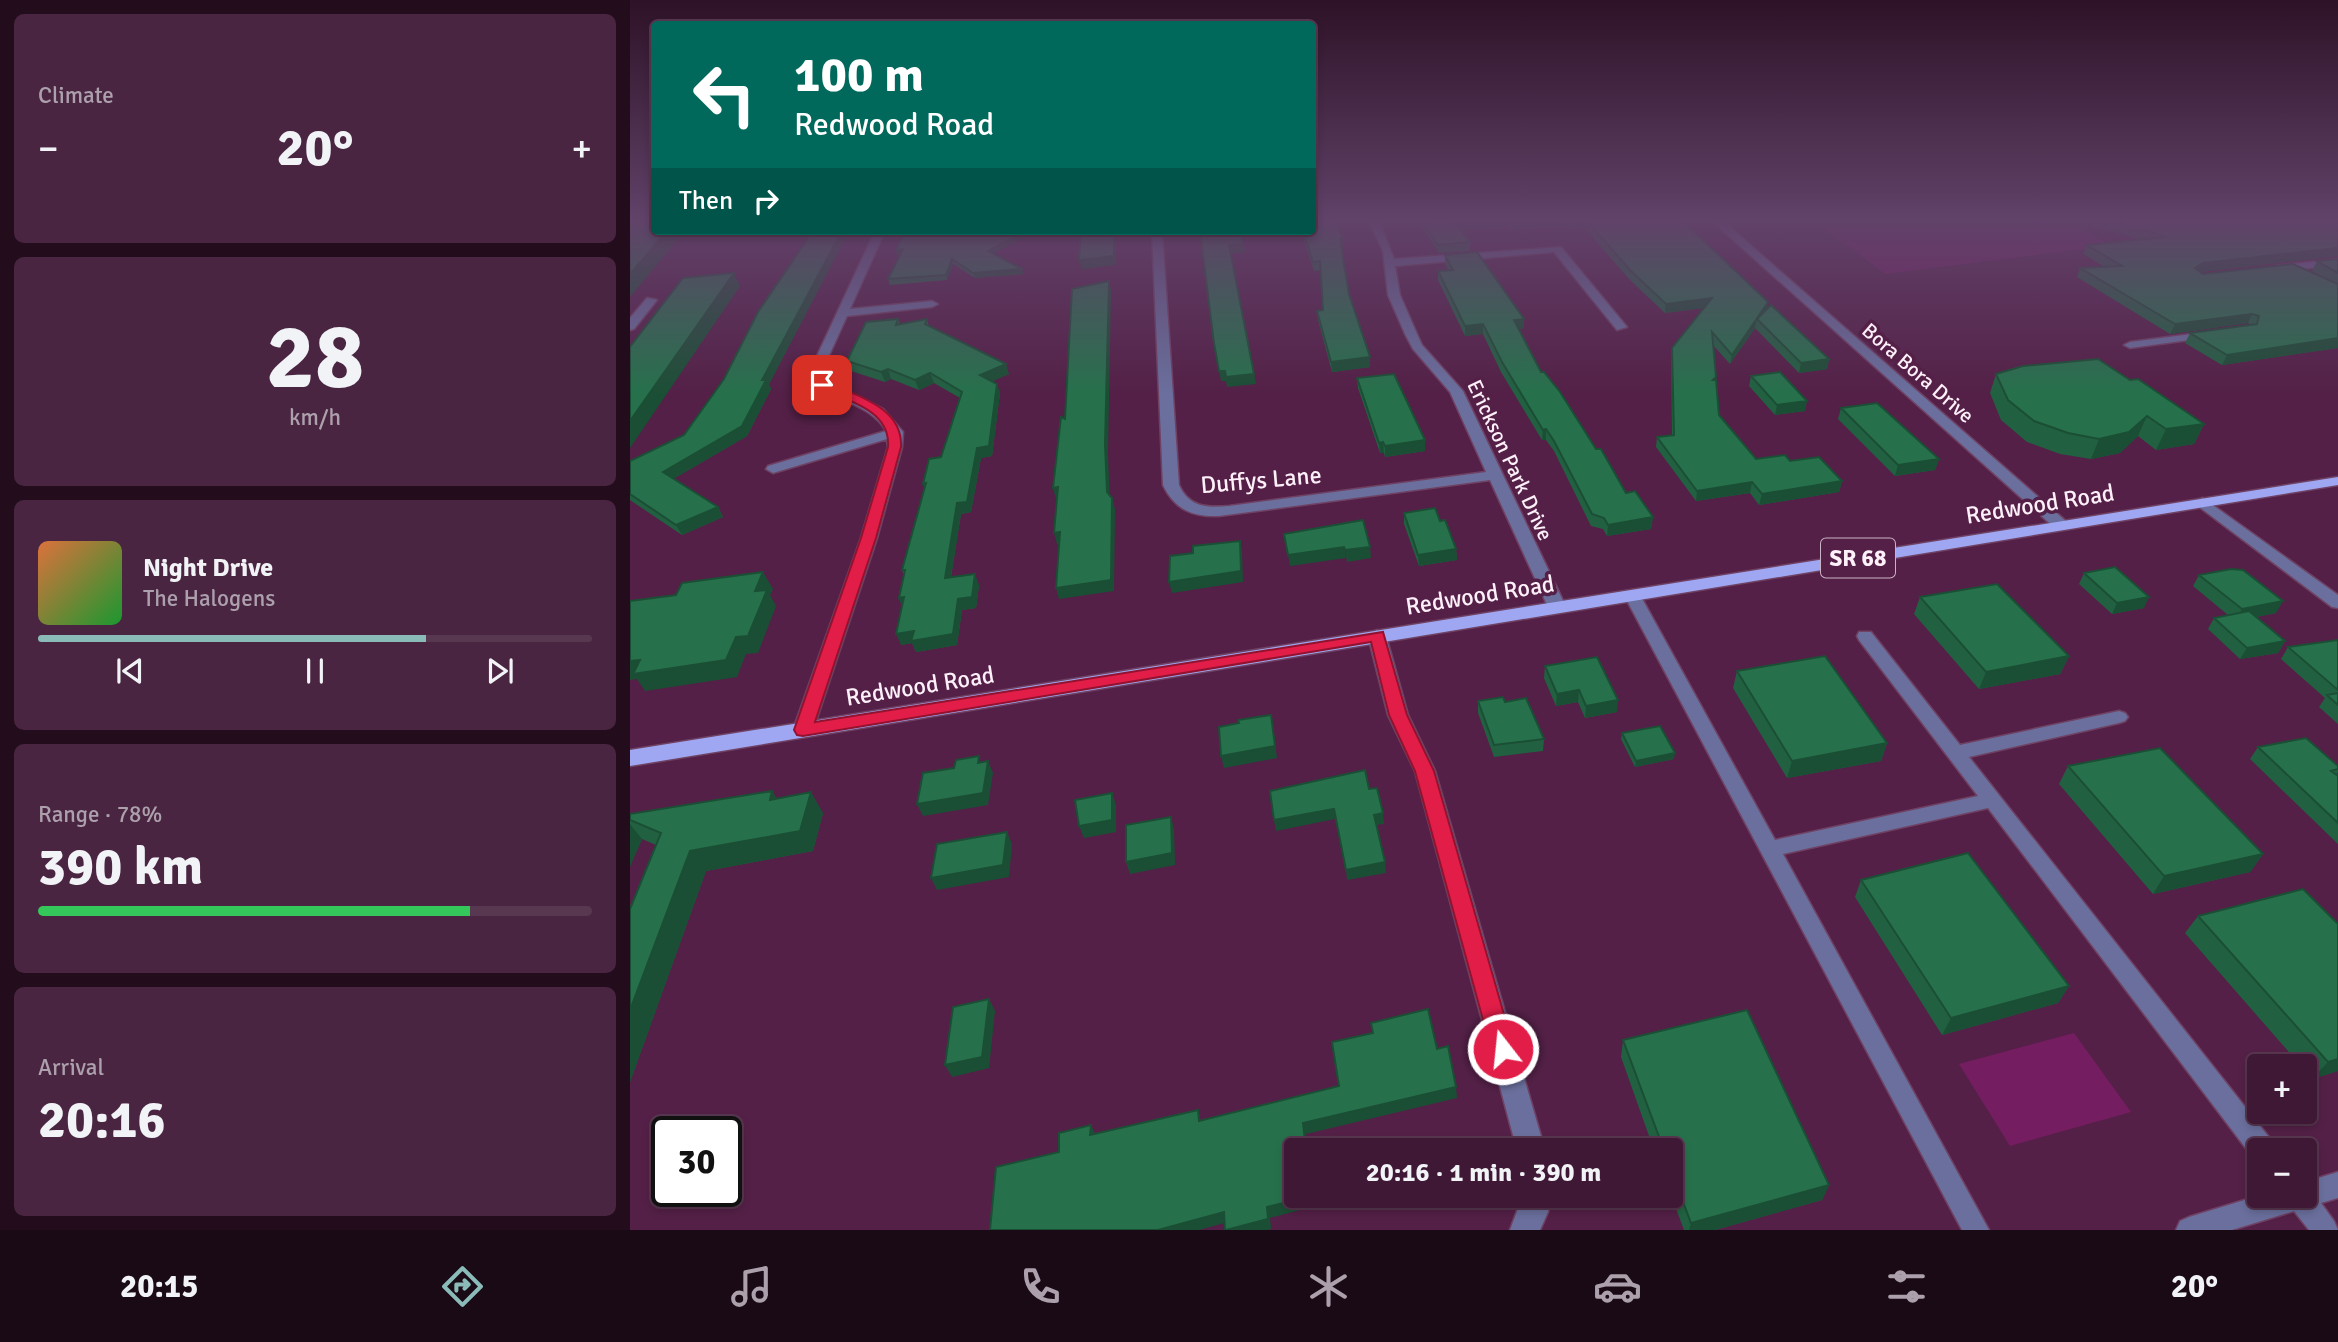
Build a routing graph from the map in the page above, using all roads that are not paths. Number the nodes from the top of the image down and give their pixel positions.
1 (857, 278) edge
2 (1160, 278) edge
3 (1392, 278) edge
4 (1581, 278) edge
5 (1782, 278) edge
6 (651, 300) dead end
7 (932, 304) dead end
8 (841, 313) junction
9 (632, 321) edge
10 (1620, 327) dead end
11 (2221, 333) edge
12 (2130, 345) dead end
13 (896, 432) junction
14 (773, 469) dead end
15 (1495, 475) junction
16 (2338, 481) edge
17 (2203, 503) junction
18 (2062, 526) junction
19 (1632, 595) junction
20 (2338, 603) edge
21 (1557, 607) junction
22 (1377, 636) junction
23 (1865, 636) dead end
24 (2119, 717) dead end
25 (803, 730) junction
26 (1955, 753) junction
27 (630, 758) edge
28 (1992, 800) junction
29 (1770, 849) junction
30 (1528, 1138) edge
31 (2254, 1138) edge
32 (2338, 1185) edge
33 (2317, 1191) edge
34 (1535, 1208) edge
35 (2260, 1208) edge
36 (2308, 1208) edge
37 (1525, 1230) edge
38 (1976, 1230) edge
39 (2189, 1230) edge
40 (2325, 1230) edge

1 - 8 street
2 - 15 street, Duffys Lane
3 - 15 street, Erickson Park Drive
4 - 10 street
5 - 18 street, Bora Bora Drive
6 - 9 street
7 - 8 street
8 - 13 street
11 - 12 lane
13 - 14 street
13 - 25 street
15 - 21 street, Erickson Park Drive
16 - 17 main road, Redwood Road / SR 68
17 - 18 main road, Redwood Road / SR 68
17 - 20 street
18 - 19 main road, Redwood Road / SR 68
19 - 21 main road, Redwood Road / SR 68
19 - 29 lane
21 - 22 main road, Redwood Road / SR 68
22 - 25 main road, Redwood Road / SR 68
22 - 30 street
23 - 26 lane
24 - 26 lane
25 - 27 main road, Redwood Road / SR 68
26 - 28 lane
28 - 29 lane
28 - 31 lane
29 - 38 lane
32 - 33 lane
34 - 37 street
35 - 39 lane
36 - 40 lane

